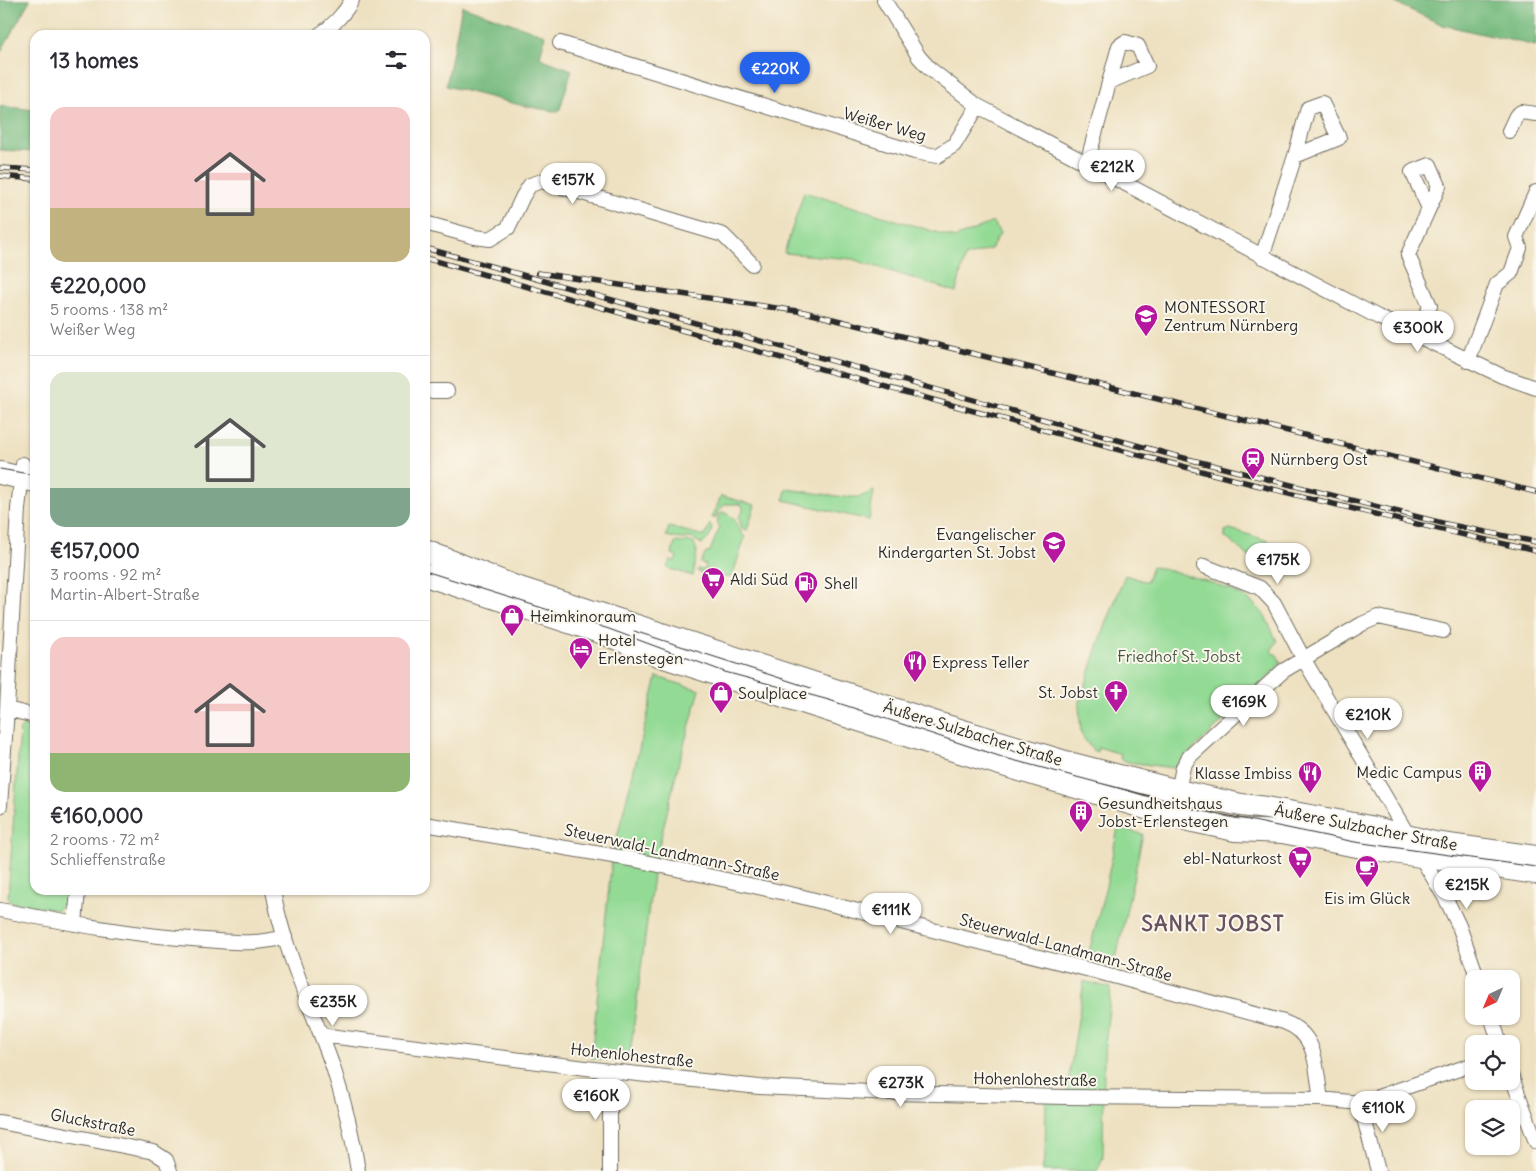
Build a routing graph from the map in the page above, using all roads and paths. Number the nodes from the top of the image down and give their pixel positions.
1 (352, 0) edge
2 (884, 0) edge
3 (328, 30) edge
4 (560, 43) dead end
5 (1109, 82) dead end
6 (978, 106) junction
7 (1536, 114) edge
8 (1509, 131) dead end
9 (1295, 156) dead end
10 (1087, 163) junction
11 (1536, 192) edge
12 (1428, 206) dead end
13 (430, 224) edge
14 (1262, 257) junction
15 (752, 264) dead end
16 (1417, 336) junction
17 (1468, 361) junction
18 (1536, 388) edge
19 (430, 391) edge
20 (447, 391) dead end
21 (0, 459) edge
22 (23, 472) edge
23 (430, 553) edge
24 (1204, 566) dead end
25 (430, 577) edge
26 (1443, 631) dead end
27 (1303, 658) junction
28 (7, 709) junction
29 (30, 715) edge
30 (954, 739) junction
31 (1006, 755) junction
32 (1178, 791) junction
33 (0, 806) edge
34 (430, 825) edge
35 (1409, 837) junction
36 (1421, 857) junction
37 (1536, 857) edge
38 (1536, 873) edge
39 (78, 895) edge
40 (274, 895) edge
41 (0, 910) edge
42 (75, 924) junction
43 (284, 937) junction
44 (1475, 970) edge
45 (321, 1036) junction
46 (1465, 1067) edge
47 (610, 1071) junction
48 (1517, 1090) edge
49 (1321, 1099) junction
50 (1360, 1103) junction
51 (0, 1122) edge
52 (1536, 1142) edge
53 (170, 1171) edge
54 (358, 1171) edge
55 (610, 1171) edge
56 (1378, 1171) edge

1 - 3 street
2 - 6 street
4 - 6 street, Weißer Weg
5 - 10 street
6 - 10 street
7 - 8 street
9 - 14 street
10 - 14 street
11 - 17 street
12 - 16 street
13 - 15 street
14 - 16 street
16 - 17 street
17 - 18 street
19 - 20 street
21 - 22 main road
22 - 28 street
23 - 30 main road, Äußere Sulzbacher Straße
24 - 27 street
25 - 30 main road, Äußere Sulzbacher Straße
26 - 27 street
27 - 32 street
27 - 35 street
28 - 29 street
28 - 33 street
30 - 31 main road, Äußere Sulzbacher Straße
31 - 32 main road, Äußere Sulzbacher Straße
31 - 36 main road, Äußere Sulzbacher Straße
32 - 35 main road, Äußere Sulzbacher Straße
34 - 49 street, Steuerwald-Landmann-Straße
35 - 36 street
35 - 37 main road, Äußere Sulzbacher Straße
36 - 38 main road, Äußere Sulzbacher Straße
36 - 44 street
39 - 42 street
40 - 43 street
41 - 42 street
42 - 43 street
43 - 45 street
45 - 47 street, Hohenlohestraße
45 - 54 street
46 - 50 street, Hohenlohestraße
47 - 49 street, Hohenlohestraße
47 - 55 street
48 - 52 street
49 - 50 street, Hohenlohestraße
50 - 56 street
51 - 53 street, Gluckstraße

